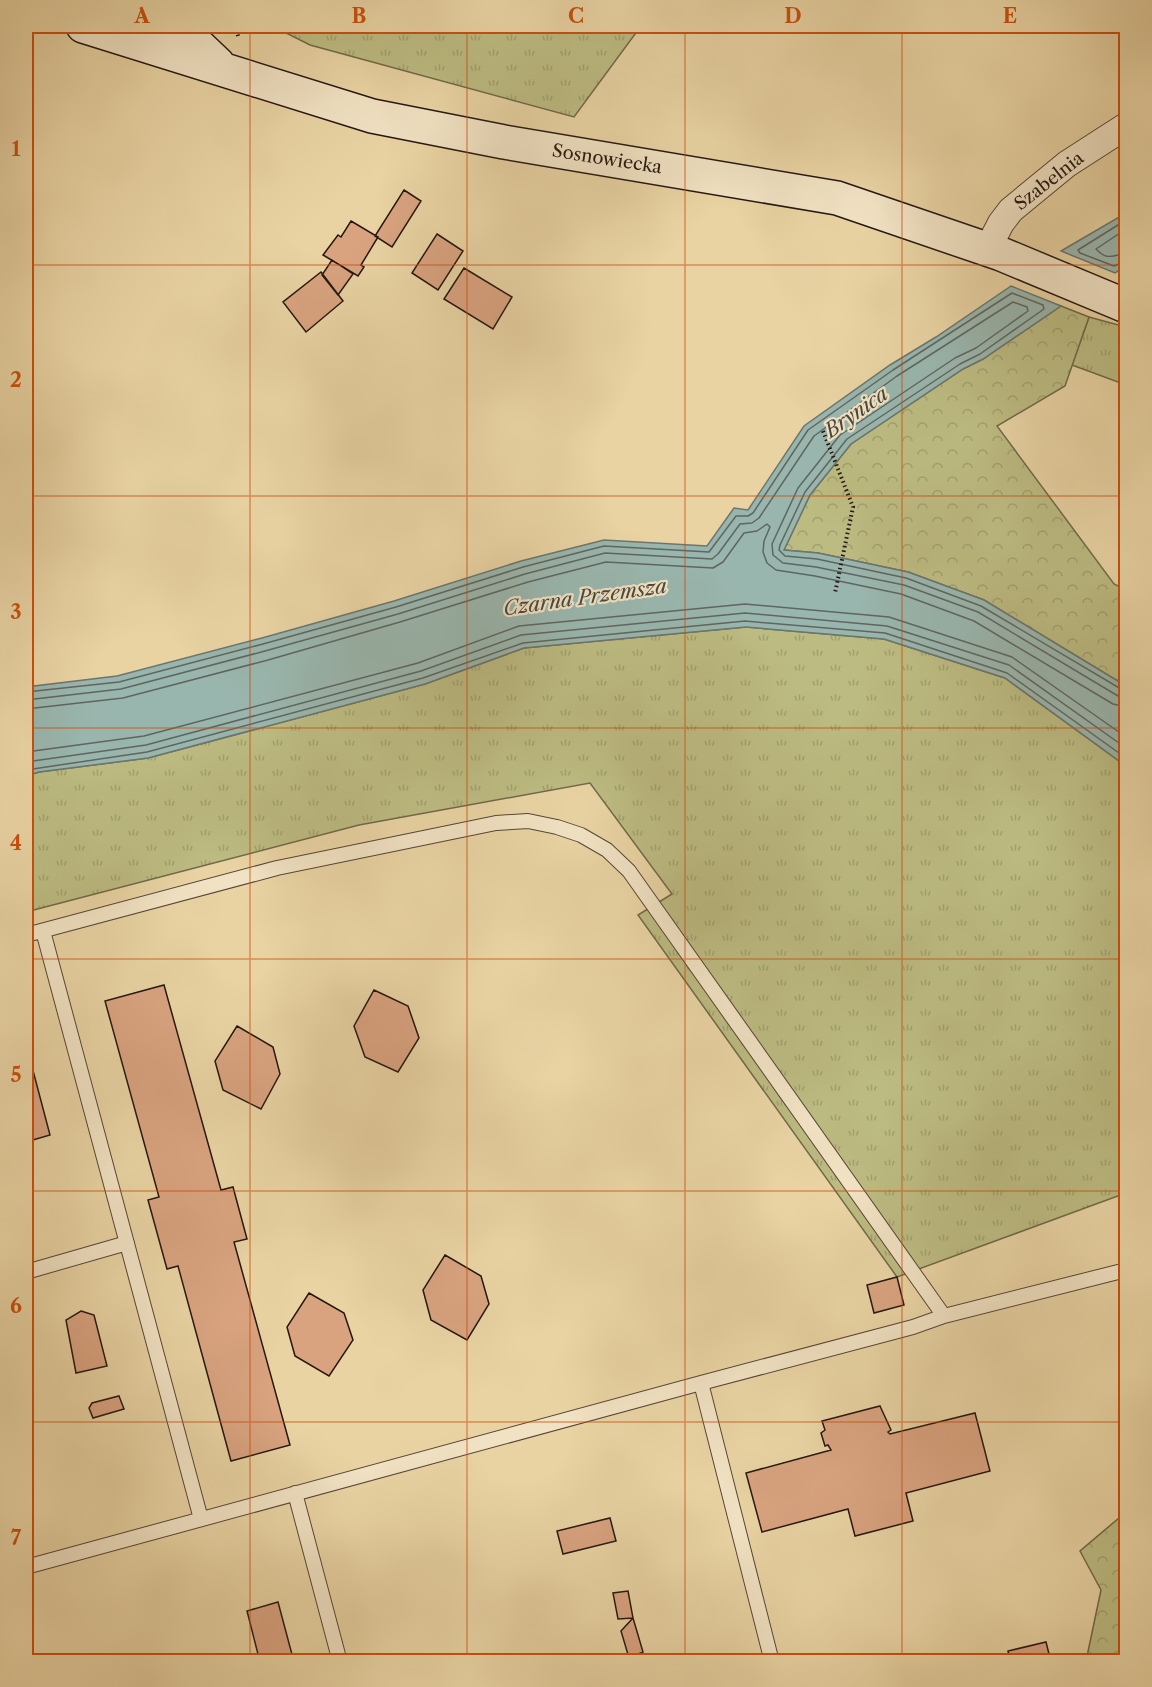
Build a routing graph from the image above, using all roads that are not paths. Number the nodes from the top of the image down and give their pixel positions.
1 (83, 26) edge
2 (178, 26) edge
3 (226, 72) junction
4 (1126, 126) edge
5 (994, 252) junction
6 (1124, 305) edge
7 (43, 931) junction
8 (26, 935) edge
9 (127, 1243) junction
10 (1126, 1270) edge
11 (26, 1272) edge
12 (944, 1316) junction
13 (701, 1383) junction
14 (295, 1493) junction
15 (201, 1519) junction
16 (26, 1567) edge
17 (340, 1662) edge
18 (772, 1662) edge

1 - 3 street, Sosnowiecka
2 - 3 street, Sosnowiecka
3 - 5 street, Sosnowiecka
4 - 5 street, Szabelnia
5 - 6 street, Sosnowiecka
7 - 8 lane
7 - 9 lane
7 - 12 lane
9 - 11 lane
9 - 15 lane
10 - 12 lane
12 - 13 lane
13 - 14 lane
13 - 18 lane
14 - 15 lane
14 - 17 lane
15 - 16 lane

